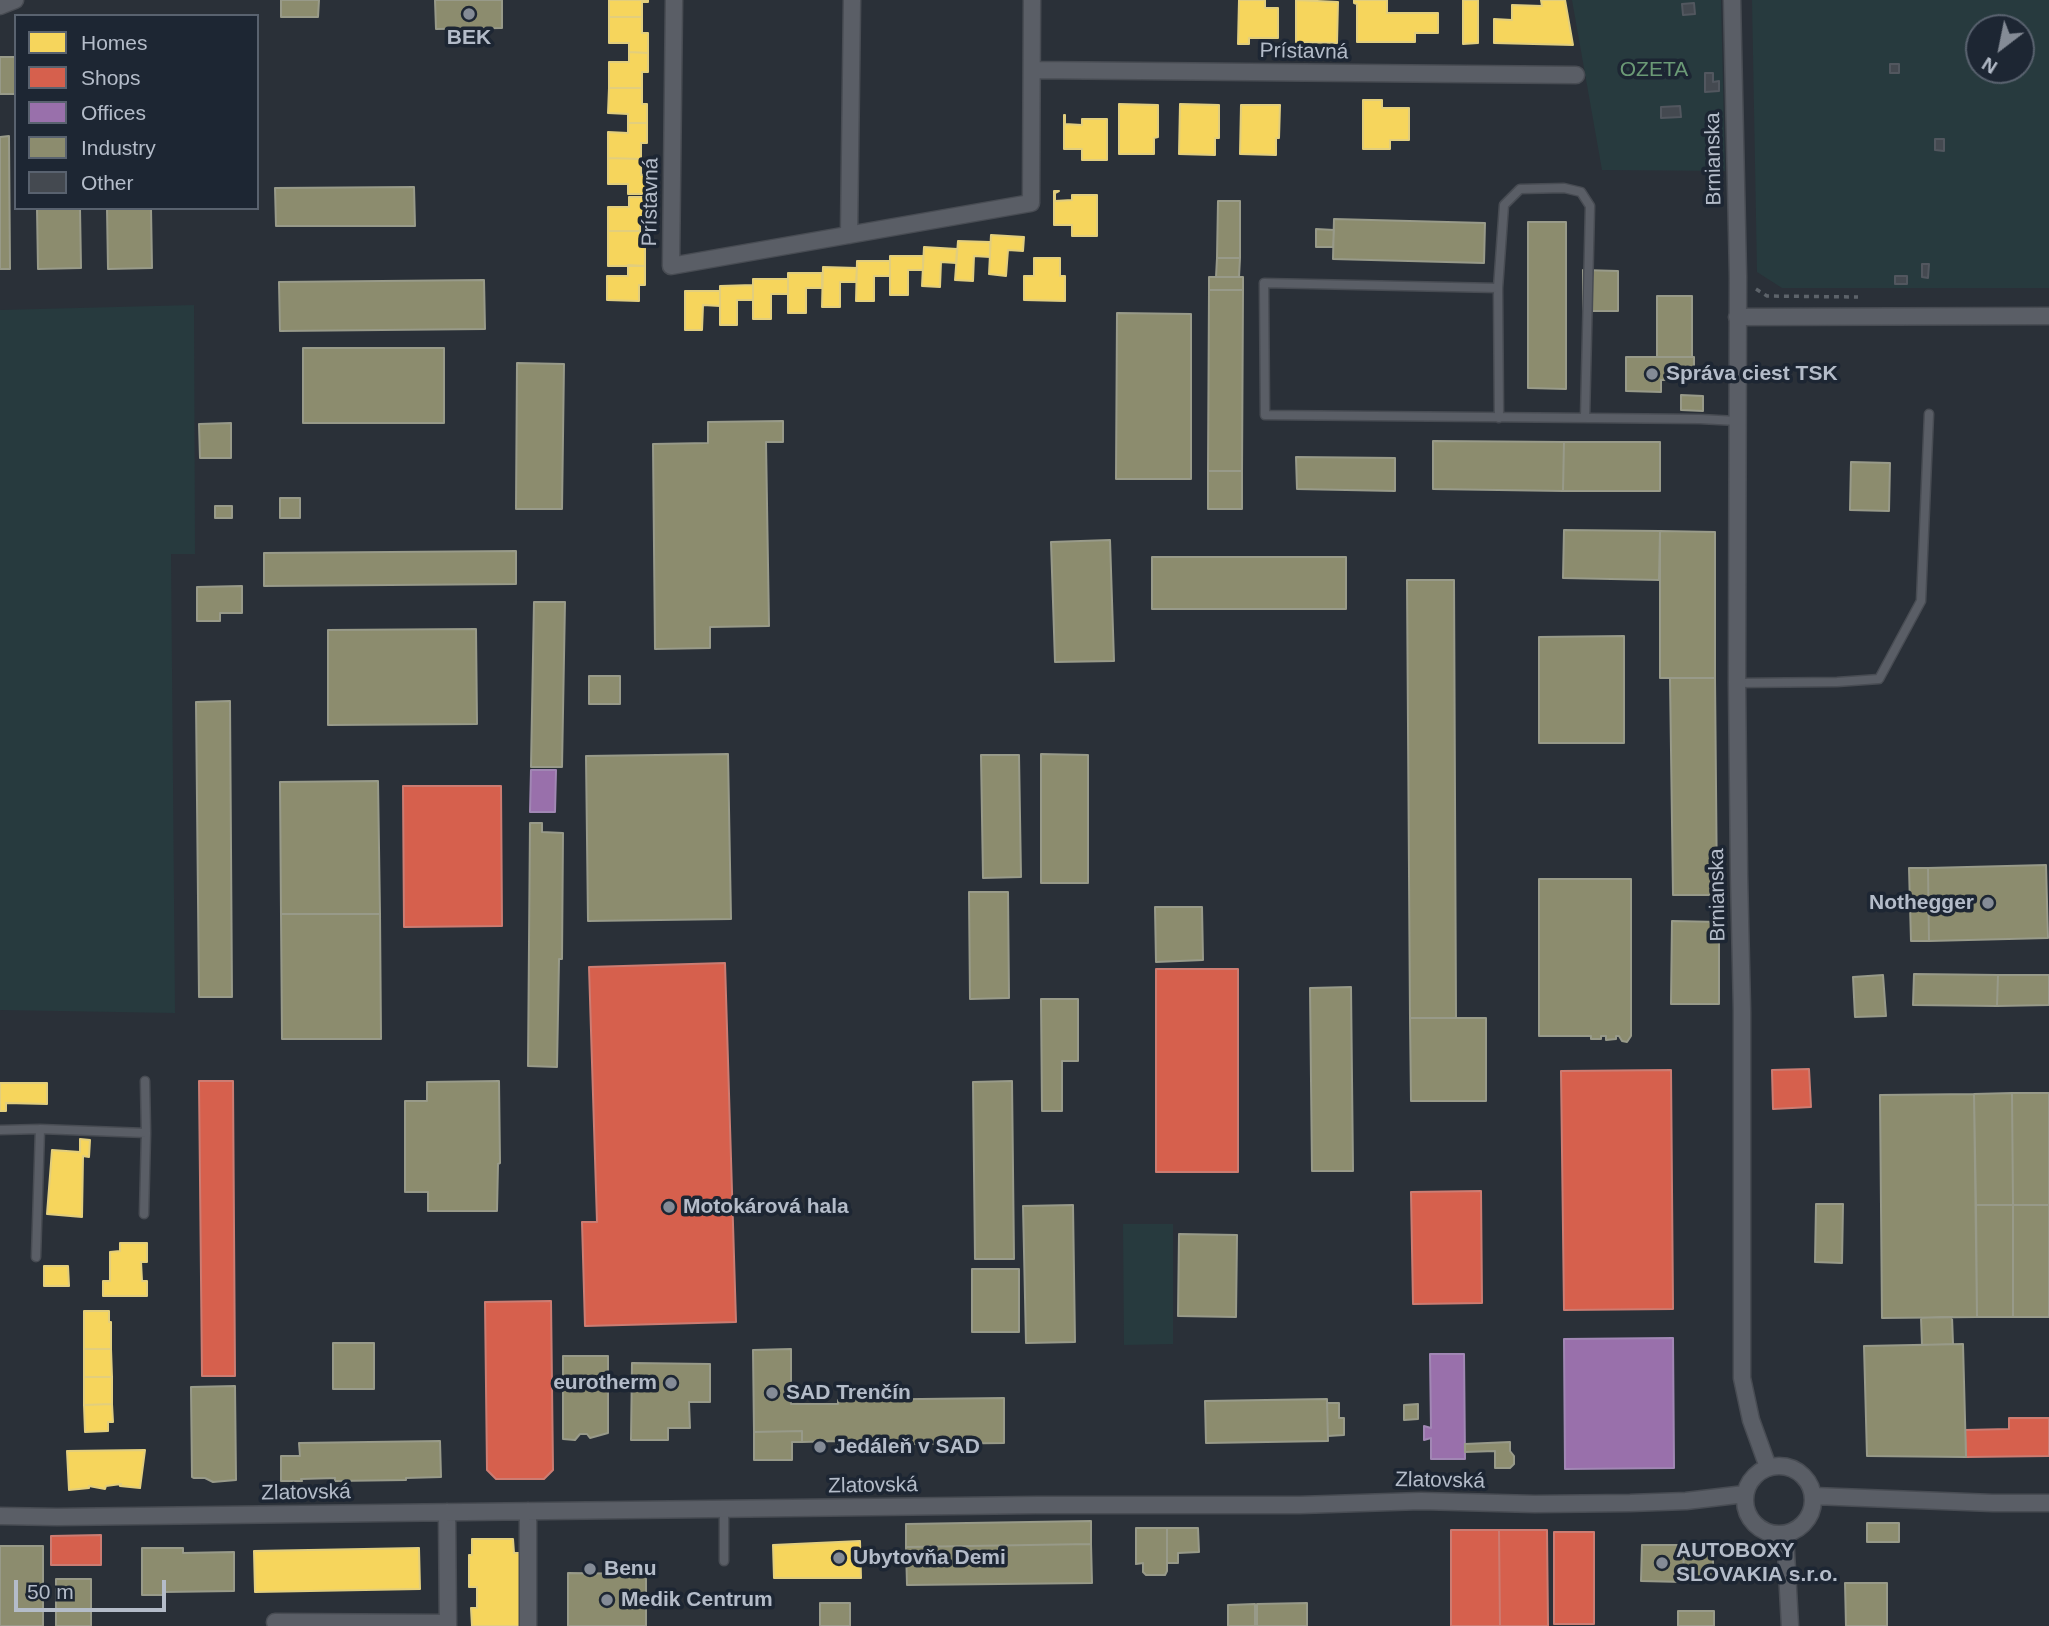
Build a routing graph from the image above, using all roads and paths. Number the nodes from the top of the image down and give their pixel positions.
1 (15, 0) edge
2 (674, 0) edge
3 (852, 0) edge
4 (1032, 0) edge
5 (1732, 0) edge
6 (0, 6) edge
7 (1032, 71) junction
8 (1576, 75) dead end
9 (849, 235) junction
10 (1738, 276) junction
11 (1498, 288) junction
12 (1861, 297) dead end
13 (2049, 316) edge
14 (1737, 317) junction
15 (1929, 415) dead end
16 (1499, 418) junction
17 (1585, 418) junction
18 (1737, 421) junction
19 (1737, 683) junction
20 (145, 1082) dead end
21 (40, 1129) junction
22 (0, 1130) edge
23 (146, 1133) junction
24 (144, 1214) dead end
25 (36, 1257) dead end
26 (1768, 1467) junction
27 (1745, 1494) junction
28 (1814, 1496) junction
29 (2049, 1503) edge
30 (724, 1509) junction
31 (528, 1511) junction
32 (447, 1512) junction
33 (0, 1516) edge
34 (1785, 1534) junction
35 (724, 1561) dead end
36 (275, 1622) dead end
37 (339, 1624) edge
38 (448, 1624) edge
39 (527, 1626) edge
40 (1790, 1626) edge

1 - 6 street
2 - 9 street, Prístavná
3 - 9 street
4 - 7 street, Prístavná
5 - 10 street, Brnianska
7 - 8 street, Prístavná
7 - 9 street, Prístavná
10 - 12 path
10 - 14 street, Brnianska
11 - 16 lane
11 - 16 lane
11 - 17 lane
13 - 14 street
14 - 18 street, Brnianska
15 - 19 lane
16 - 17 lane
17 - 18 lane
18 - 19 street, Brnianska
19 - 26 street, Brnianska
20 - 23 lane
21 - 22 lane
21 - 23 lane
21 - 25 lane
23 - 24 lane
26 - 27 street
26 - 28 street
27 - 30 street, Zlatovská
27 - 34 street
28 - 29 street
28 - 34 street
30 - 31 street, Zlatovská
30 - 35 lane
31 - 32 street, Zlatovská
31 - 39 street
32 - 33 street, Zlatovská
32 - 38 street
34 - 40 street
36 - 37 street
37 - 38 street

